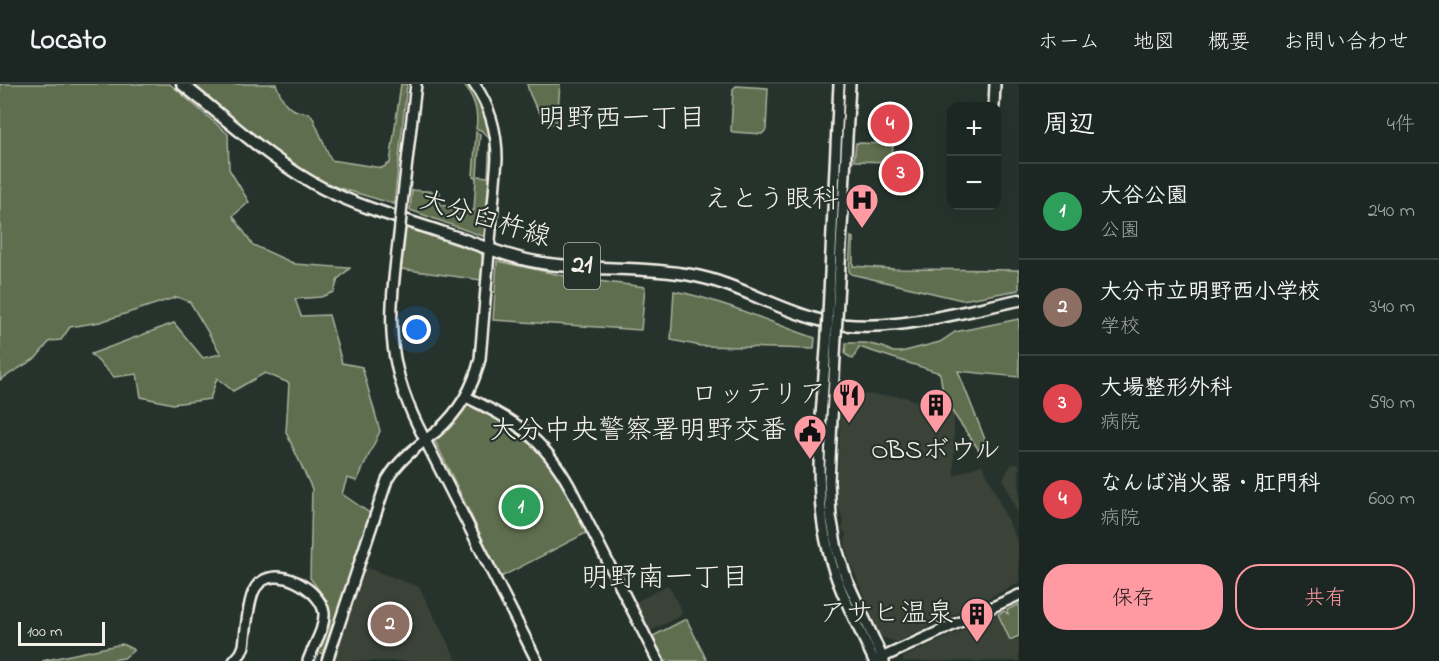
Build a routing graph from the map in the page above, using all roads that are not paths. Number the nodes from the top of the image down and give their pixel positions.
1 (182, 84) edge
2 (416, 84) edge
3 (474, 84) edge
4 (839, 84) edge
5 (850, 84) edge
6 (995, 84) edge
7 (994, 102) edge
8 (489, 248) junction
9 (1019, 300) edge
10 (833, 316) junction
11 (466, 397) junction
12 (425, 440) junction
13 (1019, 594) edge
14 (878, 660) edge
15 (234, 661) edge
16 (308, 661) edge
17 (327, 661) edge
18 (537, 661) edge
19 (658, 661) edge

1 - 8 main road, 大分臼杵線 / 21
2 - 12 street, bridge
3 - 8 street
4 - 10 street
5 - 10 street
6 - 7 street
8 - 9 main road, 大分臼杵線 / 21
8 - 11 street
10 - 14 street, bridge
11 - 12 street
11 - 19 street
12 - 17 street
12 - 18 street
13 - 14 street
15 - 16 street

